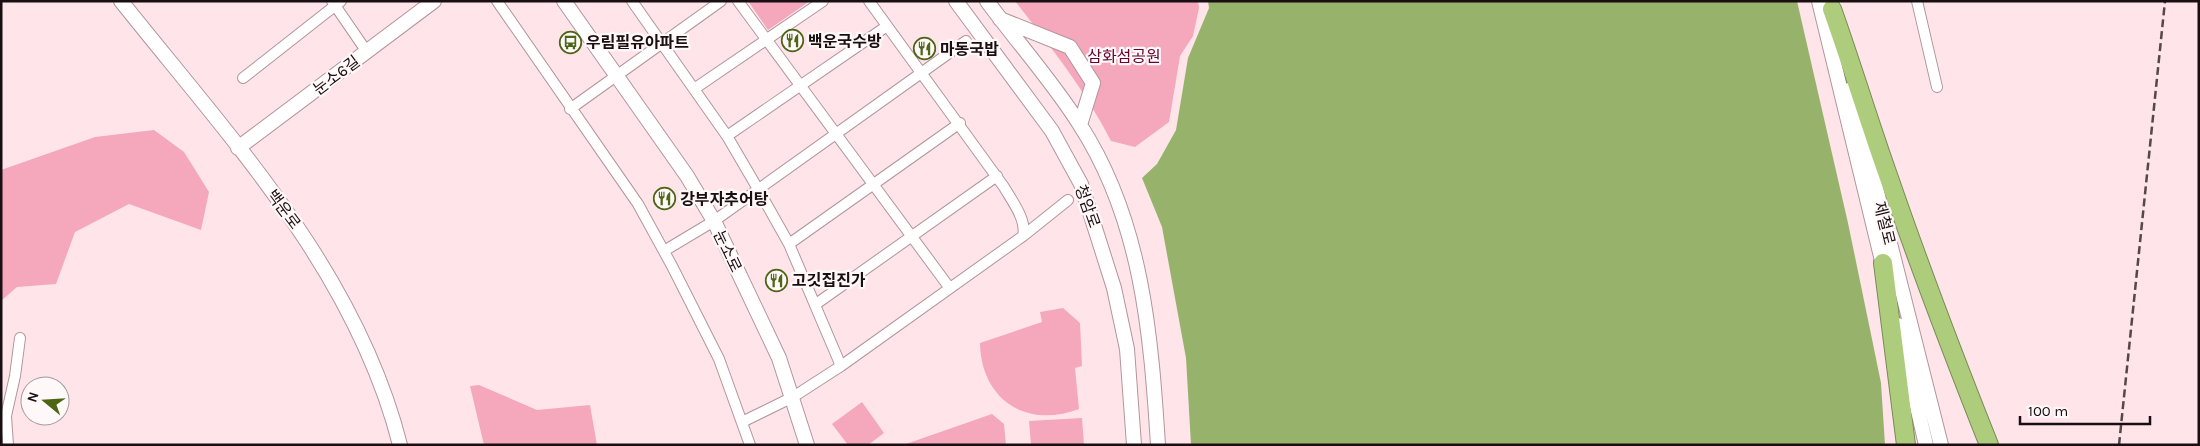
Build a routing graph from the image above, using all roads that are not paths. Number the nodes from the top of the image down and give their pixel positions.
1 (120, 1) edge
2 (434, 1) edge
3 (497, 1) edge
4 (564, 1) edge
5 (632, 1) edge
6 (720, 1) edge
7 (738, 1) edge
8 (823, 1) edge
9 (869, 1) edge
10 (956, 1) edge
11 (987, 1) edge
12 (1814, 1) edge
13 (1917, 1) edge
14 (336, 3) edge
15 (1827, 4) edge
16 (1000, 19) junction
17 (887, 26) junction
18 (767, 40) junction
19 (966, 41) dead end
20 (661, 44) junction
21 (1829, 44) junction
22 (366, 52) junction
23 (922, 73) junction
24 (616, 76) junction
25 (243, 78) dead end
26 (800, 86) junction
27 (1937, 87) dead end
28 (694, 89) junction
29 (570, 109) junction
30 (960, 123) junction
31 (1080, 125) junction
32 (836, 134) junction
33 (727, 136) junction
34 (238, 148) junction
35 (997, 176) junction
36 (874, 184) junction
37 (758, 189) junction
38 (1068, 200) dead end
39 (714, 220) junction
40 (912, 236) junction
41 (1023, 236) junction
42 (789, 244) junction
43 (664, 251) junction
44 (1883, 263) junction
45 (949, 287) junction
46 (816, 304) junction
47 (20, 338) dead end
48 (841, 366) junction
49 (793, 397) junction
50 (1919, 412) junction
51 (742, 422) junction
52 (1905, 437) edge
53 (8, 445) edge
54 (400, 445) edge
55 (750, 445) edge
56 (807, 445) edge
57 (1134, 445) edge
58 (1158, 445) edge
59 (1919, 445) edge
60 (1926, 445) edge
61 (1941, 445) edge
62 (1989, 445) edge

1 - 34 main road, 백운로
2 - 22 main road, 눈소6길
3 - 29 street
4 - 24 main road, 눈소로
5 - 20 street
6 - 20 street
7 - 18 street
8 - 18 street
9 - 17 street
10 - 57 main road, 청암로
11 - 16 main road, 청암로
12 - 21 street
13 - 27 street
14 - 22 street
14 - 25 street
15 - 21 main road, 제철로
15 - 61 main road, 제철로
15 - 62 highway
16 - 31 main road, 청암로
16 - 31 main road
17 - 23 street
17 - 26 street
18 - 26 street
18 - 28 street
19 - 23 street
20 - 24 street
20 - 28 street
21 - 44 main road, 제철로
22 - 34 main road, 눈소6길
23 - 30 street
23 - 32 street
24 - 29 street
24 - 39 main road, 눈소로
26 - 32 street
26 - 33 street
28 - 33 street
29 - 43 street
30 - 35 street
30 - 36 street
31 - 58 main road, 청암로
32 - 36 street
32 - 37 street
33 - 37 street
34 - 54 main road, 백운로
35 - 40 street
35 - 41 street
36 - 40 street
36 - 42 street
37 - 39 street
37 - 42 street
38 - 41 street
39 - 43 street
39 - 49 main road, 눈소로
40 - 45 street
40 - 46 street
41 - 45 street
42 - 46 street
43 - 51 street
44 - 50 main road, 제철로
44 - 52 highway
45 - 48 street
46 - 48 street
47 - 53 street
48 - 49 street
49 - 51 street
49 - 56 main road, 눈소로
50 - 59 street
50 - 60 main road, 제철로
51 - 55 street

